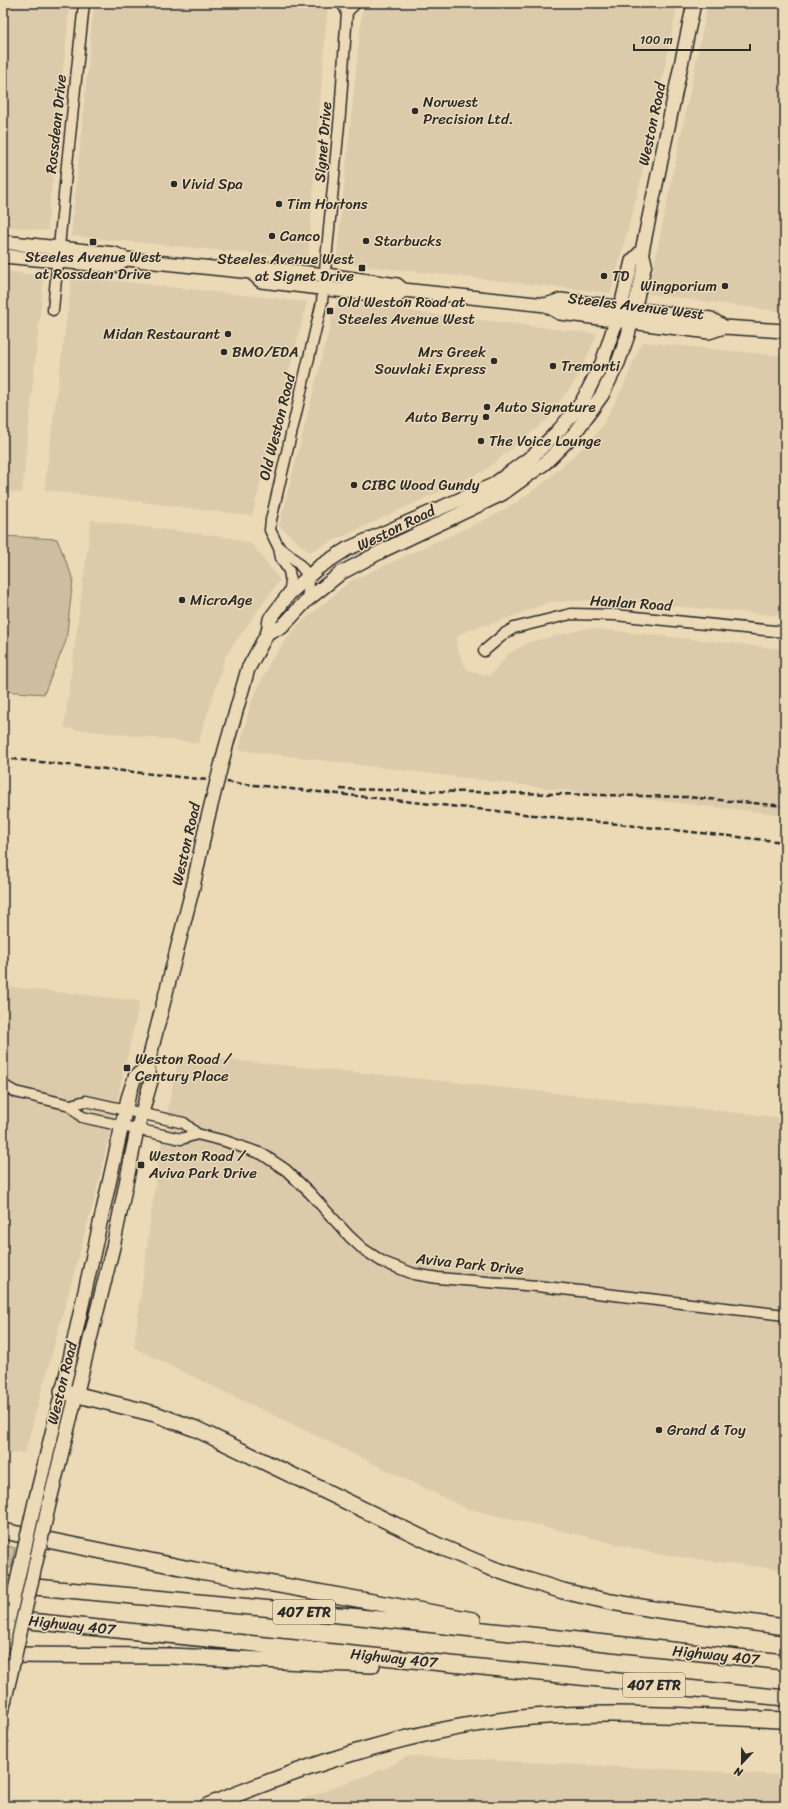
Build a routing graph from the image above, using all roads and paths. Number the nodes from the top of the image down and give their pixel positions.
1 (84, 3) edge
2 (356, 3) edge
3 (694, 3) edge
4 (345, 7) edge
5 (3, 242) edge
6 (642, 251) junction
7 (59, 254) junction
8 (3, 256) edge
9 (251, 272) junction
10 (326, 275) junction
11 (324, 288) junction
12 (404, 290) junction
13 (546, 305) junction
14 (621, 306) junction
15 (635, 308) junction
16 (53, 310) dead end
17 (617, 319) junction
18 (631, 322) junction
19 (724, 327) junction
20 (785, 331) edge
21 (279, 548) junction
22 (308, 577) junction
23 (289, 594) junction
24 (306, 601) junction
25 (268, 632) junction
26 (785, 632) edge
27 (484, 651) dead end
28 (147, 1067) junction
29 (3, 1085) edge
30 (70, 1106) junction
31 (126, 1110) junction
32 (142, 1114) junction
33 (122, 1126) junction
34 (137, 1130) junction
35 (198, 1134) junction
36 (785, 1315) edge
37 (69, 1393) junction
38 (3, 1530) edge
39 (3, 1584) edge
40 (3, 1618) edge
41 (785, 1627) edge
42 (3, 1643) edge
43 (604, 1644) junction
44 (3, 1655) edge
45 (785, 1662) edge
46 (523, 1672) junction
47 (785, 1698) edge
48 (3, 1707) edge
49 (785, 1720) edge
50 (207, 1806) edge

1 - 7 street, Rossdean Drive
2 - 4 street, Signet Drive
3 - 6 main road, Weston Road
4 - 10 street, Signet Drive
5 - 7 main road, Steeles Avenue West
6 - 14 main road, Weston Road
6 - 15 main road, Weston Road
7 - 8 main road, Steeles Avenue West
7 - 9 main road, Steeles Avenue West
7 - 16 street, Rossdean Drive
9 - 10 main road, Steeles Avenue West
9 - 11 main road, Steeles Avenue West
10 - 11 street, Signet Drive
10 - 12 main road, Steeles Avenue West
11 - 12 main road, Steeles Avenue West
11 - 21 street, Old Weston Road
12 - 13 main road, Steeles Avenue West
13 - 14 main road, Steeles Avenue West
13 - 17 main road, Steeles Avenue West
14 - 15 main road, Steeles Avenue West
14 - 17 main road, Weston Road
15 - 18 main road, Weston Road
15 - 19 main road, Steeles Avenue West
17 - 18 main road, Steeles Avenue West
17 - 22 main road, Weston Road
18 - 19 main road, Steeles Avenue West
18 - 24 main road, Weston Road
19 - 20 main road, Steeles Avenue West
21 - 22 street, Old Weston Road
21 - 23 street, Old Weston Road
22 - 23 main road, Weston Road
22 - 24 street
23 - 25 main road, Weston Road
24 - 25 main road, Weston Road
25 - 28 main road, Weston Road, bridge
26 - 27 street, Hanlan Road
28 - 31 main road, Weston Road
28 - 32 main road, Weston Road
29 - 30 street
30 - 31 street, Aviva Park Drive
30 - 33 street, Aviva Park Drive
31 - 32 street, Aviva Park Drive
31 - 33 main road, Weston Road
32 - 34 main road, Weston Road
32 - 35 street, Aviva Park Drive
33 - 34 street, Aviva Park Drive
33 - 37 main road, Weston Road
34 - 35 street, Aviva Park Drive
34 - 37 main road, Weston Road
35 - 36 street, Aviva Park Drive
37 - 41 highway
37 - 42 main road, Weston Road, bridge
37 - 48 main road, Weston Road, bridge
38 - 43 highway
39 - 43 highway, Highway 407 / 407 ETR
40 - 46 highway, Highway 407 / 407 ETR
43 - 45 highway, Highway 407 / 407 ETR
44 - 46 highway
46 - 47 highway, Highway 407 / 407 ETR
49 - 50 highway

